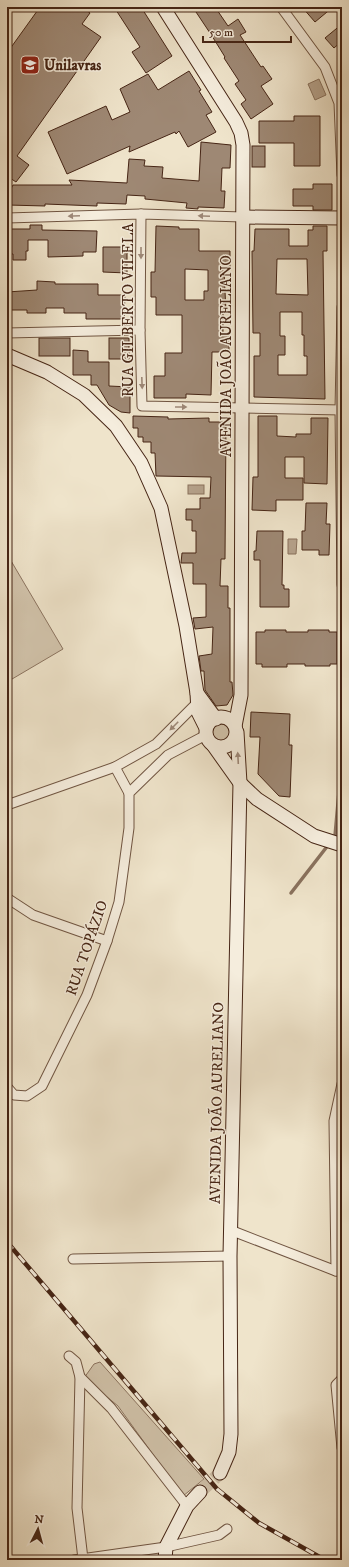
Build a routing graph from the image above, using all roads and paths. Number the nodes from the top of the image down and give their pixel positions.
1 (163, 7) edge
2 (281, 7) edge
3 (342, 175) edge
4 (141, 214) junction
5 (243, 217) junction
6 (7, 218) edge
7 (342, 218) edge
8 (342, 307) edge
9 (140, 330) junction
10 (7, 333) edge
11 (7, 355) edge
12 (242, 408) junction
13 (341, 410) edge
14 (342, 585) edge
15 (241, 695) junction
16 (199, 698) junction
17 (220, 718) junction
18 (236, 729) junction
19 (208, 736) junction
20 (156, 744) junction
21 (168, 756) junction
22 (115, 767) junction
23 (240, 783) junction
24 (129, 793) junction
25 (7, 805) edge
26 (342, 845) edge
27 (7, 898) edge
28 (107, 941) junction
29 (342, 1084) edge
30 (7, 1087) edge
31 (338, 1121) edge
32 (230, 1230) junction
33 (230, 1256) junction
34 (72, 1259) dead end
35 (339, 1271) edge
36 (69, 1356) dead end
37 (80, 1377) junction
38 (342, 1380) edge
39 (342, 1448) edge
40 (220, 1472) tunnel mouth
41 (200, 1492) tunnel mouth
42 (187, 1506) junction
43 (226, 1529) dead end
44 (166, 1547) junction
45 (78, 1560) edge
46 (165, 1560) edge

1 - 5 main road, AVENIDA JOÃO AURELIANO
2 - 3 street
5 -> 4 street
4 -> 6 street
4 -> 9 street, RUA GILBERTO VILELA
5 - 7 main road
5 - 12 main road, AVENIDA JOÃO AURELIANO
8 - 13 street
9 - 10 street
9 -> 12 street, RUA GILBERTO VILELA
11 - 16 main road
12 - 13 street
12 - 15 main road, AVENIDA JOÃO AURELIANO
13 - 14 street
15 - 17 main road
15 - 18 main road, AVENIDA JOÃO AURELIANO
16 - 17 main road
16 - 19 main road
16 -> 20 street
17 - 18 main road
17 - 19 main road
18 - 19 main road
23 -> 18 main road, AVENIDA JOÃO AURELIANO
19 - 21 street
19 - 23 main road
20 - 21 street
20 - 22 street
21 - 24 street
22 - 24 street
22 - 25 street
23 - 26 main road
23 - 32 main road, AVENIDA JOÃO AURELIANO
24 - 28 street, RUA TOPÁZIO
27 - 28 street
28 - 30 street, RUA TOPÁZIO
29 - 31 street
31 - 35 street
32 - 33 main road, AVENIDA JOÃO AURELIANO
32 - 35 street
33 - 34 street
33 - 40 main road, AVENIDA JOÃO AURELIANO
36 - 37 street
37 - 42 street
37 - 45 street
38 - 39 street
41 - 42 main road
42 - 44 main road
43 - 44 street
44 - 45 street
44 - 46 main road

